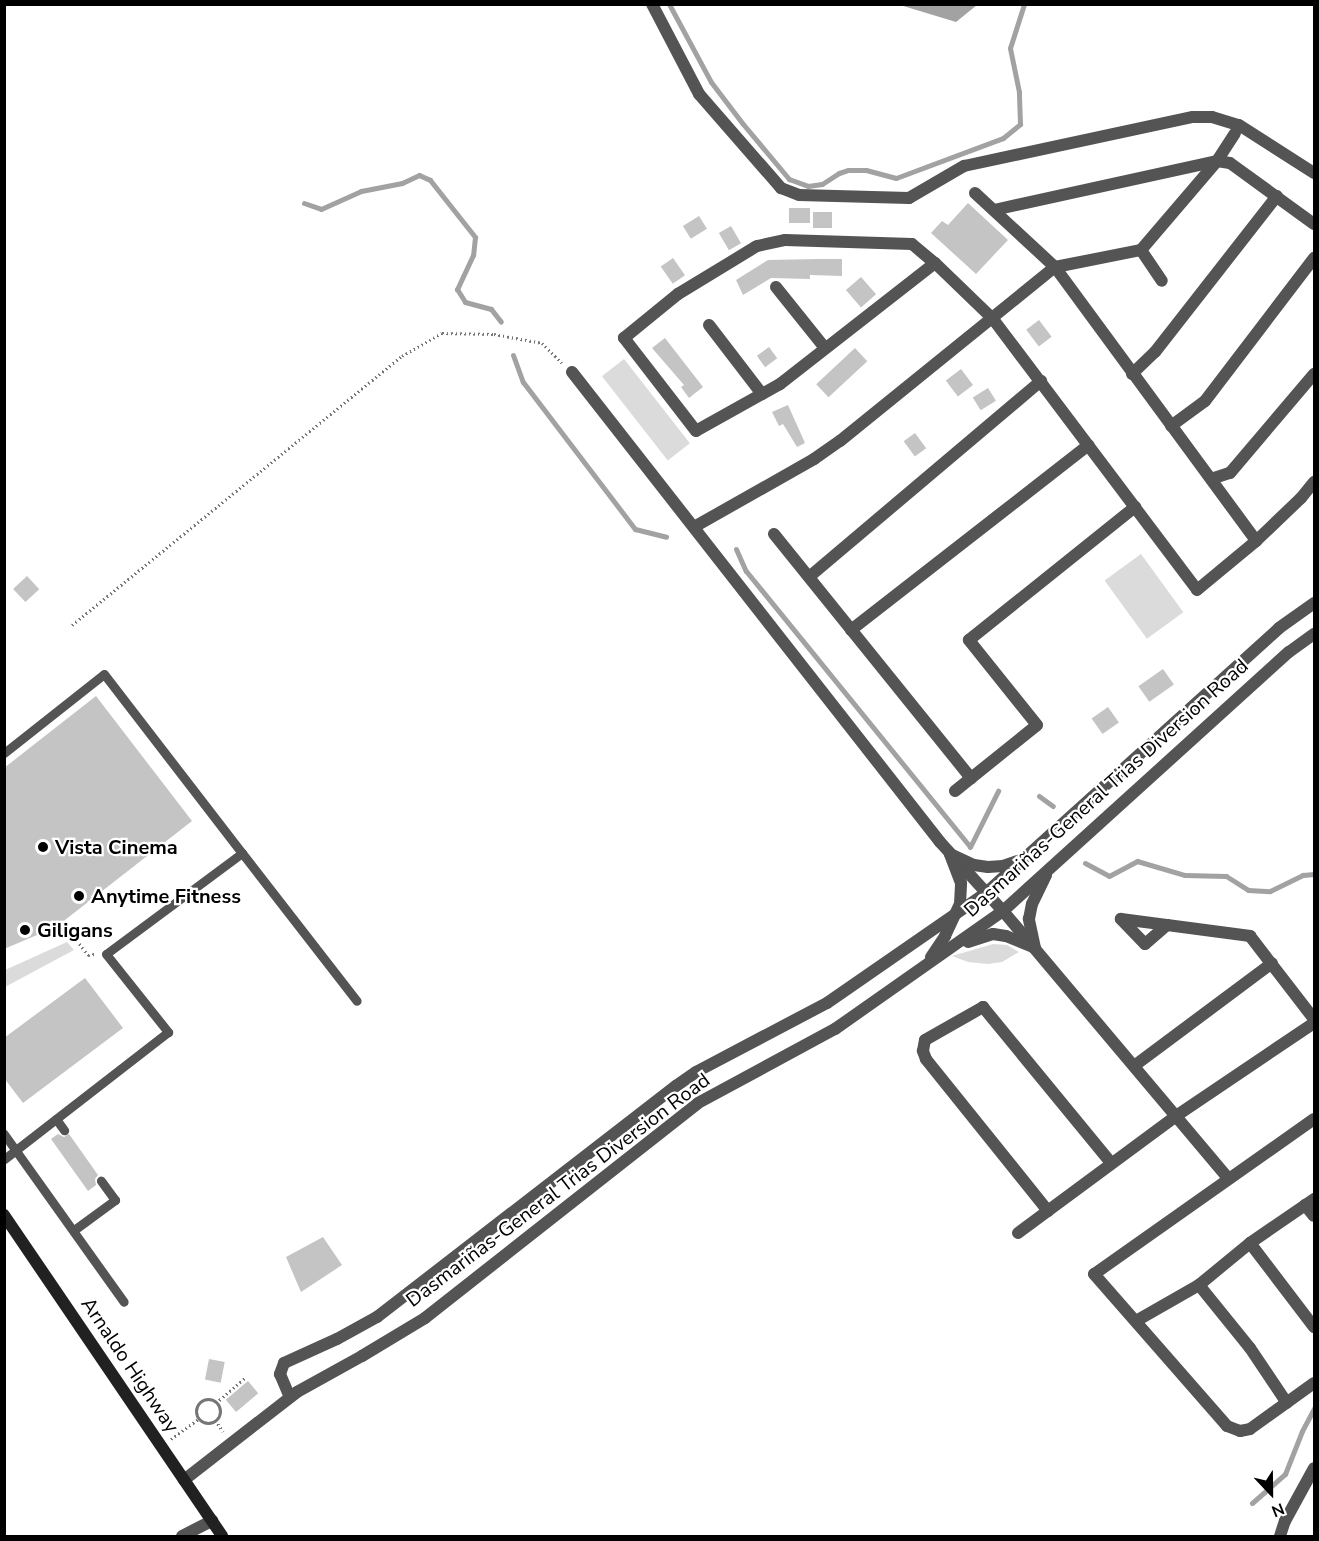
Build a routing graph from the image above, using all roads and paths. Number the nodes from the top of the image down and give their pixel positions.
1 (652, 4) edge
2 (1235, 133) dead end
3 (1217, 161) junction
4 (1314, 173) edge
5 (975, 193) dead end
6 (1277, 196) junction
7 (994, 210) junction
8 (1314, 225) edge
9 (1141, 250) junction
10 (1314, 258) edge
11 (935, 263) junction
12 (1055, 267) junction
13 (1162, 281) dead end
14 (776, 287) dead end
15 (993, 319) junction
16 (709, 325) dead end
17 (824, 347) junction
18 (572, 372) joint
19 (1131, 374) junction
20 (1314, 374) edge
21 (1041, 381) junction
22 (762, 394) junction
23 (1171, 426) junction
24 (1089, 445) junction
25 (1210, 479) junction
26 (1314, 482) edge
27 (1135, 507) junction
28 (694, 527) junction
29 (774, 534) dead end
30 (1256, 541) junction
31 (809, 577) junction
32 (1314, 603) edge
33 (72, 626) dead end
34 (851, 630) junction
35 (1314, 634) edge
36 (4, 753) edge
37 (971, 778) junction
38 (955, 791) dead end
39 (242, 853) junction
40 (950, 854) junction
41 (1024, 859) junction
42 (1049, 870) junction
43 (986, 893) junction
44 (1003, 911) junction
45 (954, 915) junction
46 (1167, 925) dead end
47 (71, 933) dead end
48 (950, 948) junction
49 (1035, 948) junction
50 (106, 954) junction
51 (1272, 963) junction
52 (916, 972) junction
53 (357, 1001) dead end
54 (1314, 1021) edge
55 (1134, 1066) junction
56 (1176, 1116) junction
57 (56, 1119) junction
58 (1314, 1119) edge
59 (64, 1130) dead end
60 (4, 1134) edge
61 (16, 1149) junction
62 (4, 1159) edge
63 (1111, 1163) junction
64 (1228, 1178) junction
65 (101, 1181) dead end
66 (1310, 1202) edge
67 (1048, 1211) junction
68 (4, 1215) edge
69 (1314, 1216) edge
70 (74, 1230) junction
71 (1018, 1233) dead end
72 (1250, 1243) junction
73 (1199, 1285) junction
74 (124, 1302) dead end
75 (1136, 1321) junction
76 (1314, 1327) edge
77 (245, 1378) dead end
78 (1314, 1383) edge
79 (290, 1397) junction
80 (216, 1403) junction
81 (1287, 1403) junction
82 (199, 1419) junction
83 (161, 1446) junction
84 (1314, 1468) edge
85 (184, 1480) junction
86 (212, 1521) junction
87 (182, 1536) edge
88 (222, 1536) edge
89 (1280, 1536) edge

1 - 4 street
2 - 3 street
3 - 6 street
3 - 7 street
3 - 9 street
5 - 7 street
6 - 8 street
6 - 19 street
7 - 12 street
9 - 12 street
9 - 13 street
10 - 23 street
11 - 15 street
11 - 17 street
11 - 22 street
12 - 15 street
12 - 19 street
14 - 17 street
15 - 21 street
15 - 28 street
16 - 22 street
17 - 22 street
18 - 28 street
18 - 33 path
19 - 23 street
20 - 25 street
21 - 24 street
21 - 31 street
23 - 25 street
24 - 27 street
24 - 34 street
25 - 30 street
26 - 30 street
27 - 30 street
27 - 37 street
28 - 40 street
29 - 31 street
31 - 34 street
32 - 41 street, Dasmariñas-General Trias Diversion Road
34 - 37 street
35 - 42 street, Dasmariñas-General Trias Diversion Road
36 - 39 lane
37 - 38 street
39 - 50 lane
39 - 53 lane
40 - 41 street
40 - 43 street
40 - 45 street
41 - 43 street, Dasmariñas-General Trias Diversion Road
42 - 44 street, Dasmariñas-General Trias Diversion Road
42 - 49 street
43 - 44 street
43 - 45 street, Dasmariñas-General Trias Diversion Road
44 - 48 street, Dasmariñas-General Trias Diversion Road
44 - 49 street
45 - 52 street
45 - 79 street, Dasmariñas-General Trias Diversion Road
46 - 51 street
47 - 50 path
48 - 49 street
48 - 52 street, Dasmariñas-General Trias Diversion Road
49 - 55 street
50 - 57 lane
51 - 54 street
51 - 55 street
52 - 79 street, Dasmariñas-General Trias Diversion Road
54 - 56 street
55 - 56 street
56 - 63 street
56 - 64 street
57 - 59 lane
57 - 61 lane
58 - 64 street
60 - 61 lane
61 - 62 lane
61 - 70 lane
63 - 67 street
63 - 67 street
64 - 75 street
65 - 70 lane
66 - 69 street
66 - 72 street
67 - 71 street
68 - 83 main road, Arnaldo Highway
70 - 74 lane
72 - 73 street
72 - 76 street
73 - 75 street
73 - 81 street
75 - 81 street
77 - 80 path
78 - 81 street
79 - 85 street, Dasmariñas-General Trias Diversion Road
80 - 82 path
80 - 82 path
82 - 83 path
83 - 85 main road, Arnaldo Highway
84 - 89 street
85 - 86 main road, Arnaldo Highway
86 - 87 street
86 - 88 main road, Arnaldo Highway

